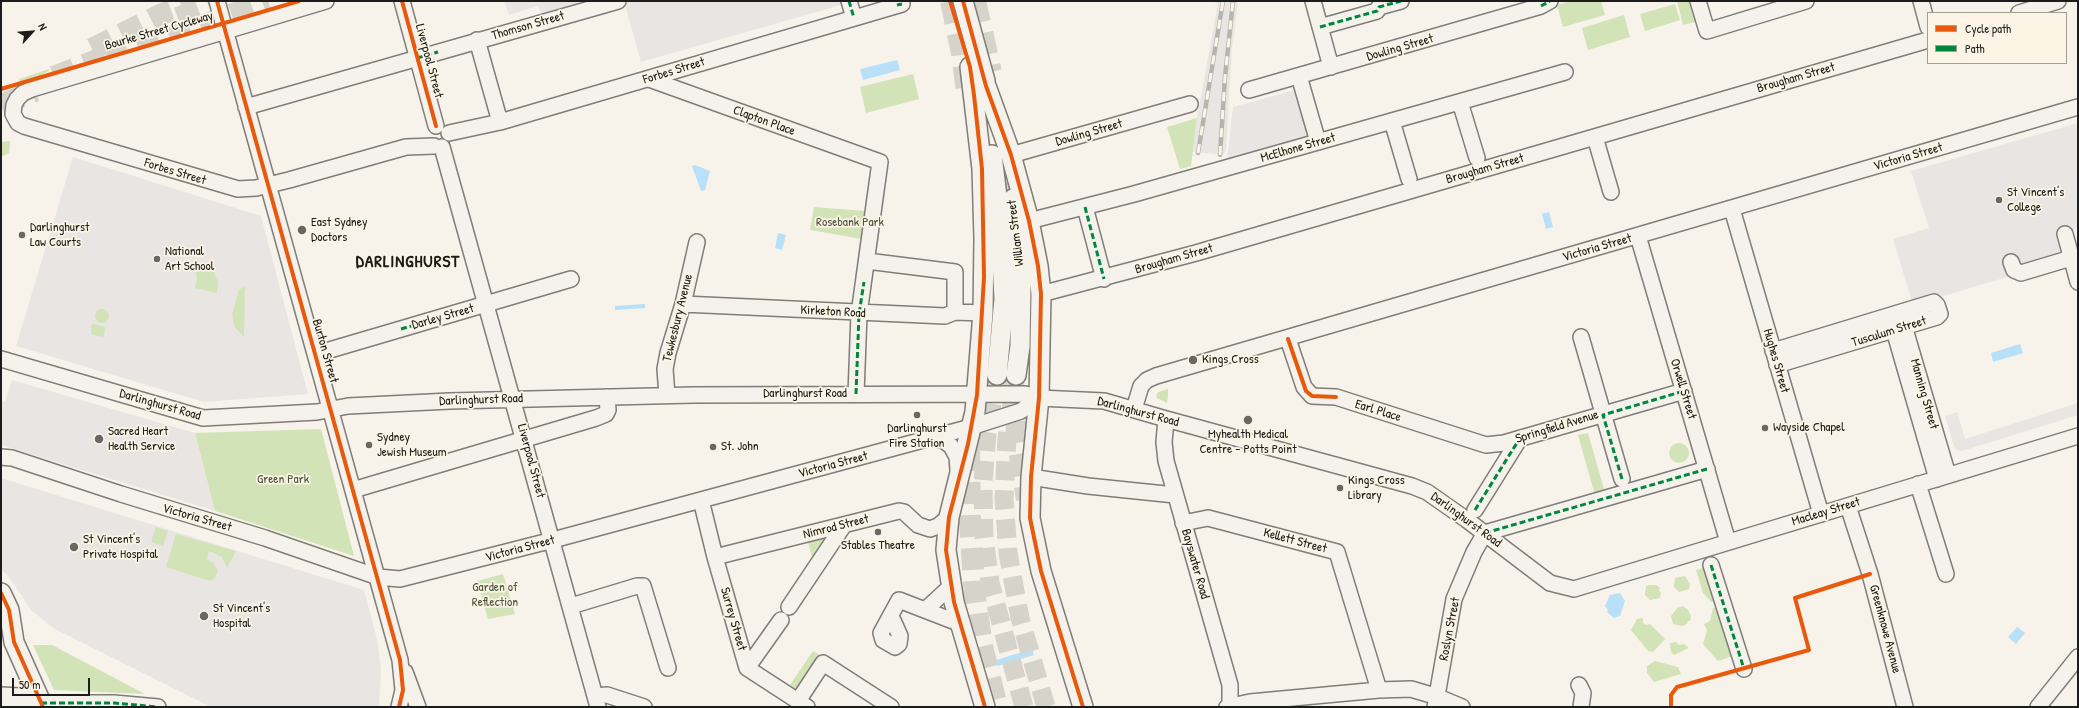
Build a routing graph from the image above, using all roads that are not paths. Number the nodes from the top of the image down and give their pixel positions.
1 (218, 1) edge
2 (326, 1) edge
3 (402, 1) edge
4 (618, 1) edge
5 (849, 1) edge
6 (950, 1) edge
7 (963, 1) edge
8 (1313, 1) edge
9 (1401, 1) edge
10 (1698, 1) edge
11 (1806, 1) edge
12 (1920, 1) edge
13 (2058, 1) edge
14 (1543, 3) edge
15 (900, 5) dead end
16 (2022, 12) edge
17 (854, 18) junction
18 (1927, 24) edge
19 (1320, 27) junction
20 (226, 31) junction
21 (477, 40) junction
22 (1927, 40) edge
23 (417, 58) junction
24 (970, 67) junction
25 (1331, 67) junction
26 (1565, 72) dead end
27 (1299, 76) junction
28 (649, 79) junction
29 (986, 86) junction
30 (1249, 90) dead end
31 (1460, 102) junction
32 (1190, 104) dead end
33 (246, 107) junction
34 (2078, 107) edge
35 (1392, 121) junction
36 (500, 122) junction
37 (439, 130) junction
38 (1595, 137) junction
39 (1318, 142) junction
40 (438, 146) junction
41 (406, 147) junction
42 (1011, 155) junction
43 (1477, 158) dead end
44 (1409, 178) dead end
45 (268, 185) junction
46 (1611, 192) dead end
47 (1085, 207) junction
48 (1732, 208) junction
49 (1029, 221) junction
50 (2065, 234) dead end
51 (1638, 236) junction
52 (697, 242) dead end
53 (2071, 258) junction
54 (867, 261) junction
55 (2011, 262) dead end
56 (570, 279) dead end
57 (1104, 279) junction
58 (2078, 282) edge
59 (1041, 294) junction
60 (487, 304) junction
61 (683, 304) junction
62 (955, 312) junction
63 (983, 313) junction
64 (859, 314) junction
65 (1895, 314) junction
66 (1899, 329) junction
67 (1581, 337) dead end
68 (1288, 339) junction
69 (316, 354) junction
70 (1775, 358) junction
71 (1, 359) edge
72 (997, 375) tunnel mouth
73 (1016, 375) tunnel mouth
74 (1684, 391) junction
75 (856, 394) junction
76 (667, 395) junction
77 (607, 397) junction
78 (512, 399) junction
79 (976, 401) junction
80 (1035, 402) junction
81 (331, 408) junction
82 (1134, 409) junction
83 (1603, 415) junction
84 (1166, 420) junction
85 (971, 427) junction
86 (2078, 436) edge
87 (929, 438) junction
88 (1520, 438) junction
89 (525, 440) junction
90 (1504, 443) joint
91 (1, 457) edge
92 (1707, 470) junction
93 (1031, 477) junction
94 (1943, 477) junction
95 (1622, 479) dead end
96 (958, 480) junction
97 (1918, 484) junction
98 (353, 490) junction
99 (1175, 495) junction
100 (701, 500) junction
101 (1848, 506) junction
102 (1475, 510) dead end
103 (1821, 514) junction
104 (949, 517) junction
105 (1183, 523) junction
106 (844, 525) junction
107 (1485, 533) junction
108 (553, 540) junction
109 (1728, 542) junction
110 (715, 557) junction
111 (1711, 565) dead end
112 (1946, 574) dead end
113 (378, 577) junction
114 (950, 587) junction
115 (1574, 589) joint
116 (5, 600) edge
117 (571, 606) junction
118 (789, 607) dead end
119 (924, 610) junction
120 (891, 616) dead end
121 (781, 620) dead end
122 (961, 624) junction
123 (2078, 657) edge
124 (400, 660) junction
125 (668, 668) dead end
126 (747, 668) junction
127 (1744, 669) dead end
128 (1578, 685) dead end
129 (1386, 689) junction
130 (1, 697) edge
131 (597, 701) edge
132 (41, 703) edge
133 (803, 704) edge
134 (1437, 704) edge
135 (158, 707) edge
136 (399, 707) edge
137 (418, 707) edge
138 (644, 707) edge
139 (891, 707) edge
140 (985, 707) edge
141 (1083, 707) edge
142 (1229, 707) edge
143 (1462, 707) edge
144 (1581, 707) edge
145 (1905, 707) edge
146 (2038, 707) edge

1 - 20 street, Burton Street
2 - 20 street
3 - 23 street, Liverpool Street
4 - 21 street, Thomson Street
5 - 17 street
6 - 24 main road, William Street
7 - 29 main road, William Street
8 - 19 street
9 - 19 street
10 - 11 street
12 - 18 street
13 - 16 street
14 - 25 street, Dowling Street
15 - 17 street, Forbes Street
17 - 28 street, Forbes Street
19 - 25 street
20 - 33 street, Burton Street
20 - 45 street, Forbes Street
21 - 23 street, Thomson Street
21 - 36 street
22 - 38 street, Brougham Street
23 - 33 street
23 - 37 street, Liverpool Street
24 - 63 main road
24 - 72 main road, William Street
25 - 27 street, Dowling Street
26 - 31 street, McElhone Street
27 - 30 street, Dowling Street
27 - 39 street
28 - 36 street, Forbes Street
28 - 54 street, Clapton Place
29 - 42 main road
29 - 73 main road, William Street
31 - 35 street, McElhone Street
31 - 43 street
32 - 42 street, Dowling Street
33 - 45 street, Burton Street
34 - 48 street, Victoria Street
35 - 39 street, McElhone Street
35 - 44 street
36 - 37 street, Forbes Street
37 - 40 street
37 - 41 street, Forbes Street
38 - 46 street
38 - 57 street, Brougham Street
39 - 47 street, McElhone Street
40 - 41 street, Forbes Street
40 - 60 street, Liverpool Street
41 - 45 street, Forbes Street
42 - 49 main road
45 - 69 street, Burton Street
47 - 49 street, McElhone Street
47 - 57 street
48 - 51 street, Victoria Street
48 - 70 street, Hughes Street
49 - 59 main road
50 - 53 street
51 - 68 street, Victoria Street
51 - 74 street, Orwell Street
52 - 61 street, Tewkesbury Avenue
53 - 55 street
53 - 58 street
54 - 62 street
54 - 64 street
56 - 60 street, Darley Street
57 - 59 street, Brougham Street
59 - 80 main road
60 - 69 street, Darley Street
60 - 78 street, Liverpool Street
61 - 64 street, Kirketon Road
61 - 76 street, Tewkesbury Avenue
62 - 63 street, Kirketon Road
62 - 64 street, Kirketon Road
63 - 79 main road
64 - 75 street
65 - 66 street, Manning Street
65 - 66 street, Tusculum Street
65 - 70 street, Tusculum Street
66 - 70 street, Tusculum Street
66 - 94 street, Manning Street
67 - 83 street, Springfield Avenue
68 - 82 street, Victoria Street
68 - 90 street, Earl Place
69 - 81 street, Burton Street
70 - 103 street, Hughes Street
71 - 81 street, Darlinghurst Road
74 - 83 street
74 - 92 street, Orwell Street
75 - 76 street, Darlinghurst Road
75 - 79 street, Darlinghurst Road
76 - 77 street, Darlinghurst Road
77 - 78 street, Darlinghurst Road
77 - 89 street
78 - 81 street, Darlinghurst Road
78 - 89 street, Liverpool Street
79 - 80 street, Darlinghurst Road
79 - 85 main road
80 - 82 street, Darlinghurst Road
80 - 85 street, Victoria Street
80 - 93 main road
81 - 98 street, Burton Street
82 - 84 street, Darlinghurst Road
83 - 88 street, Springfield Avenue
83 - 95 street
84 - 99 street, Bayswater Road
84 - 107 street, Darlinghurst Road
85 - 87 street, Victoria Street
85 - 96 main road
86 - 94 street, Macleay Street
87 - 96 street
87 - 100 street, Victoria Street
88 - 90 street, Springfield Avenue
88 - 102 street
89 - 98 street
89 - 108 street, Liverpool Street
91 - 113 street, Victoria Street
92 - 107 street
92 - 109 street, Orwell Street
93 - 99 street
93 - 141 main road
94 - 97 street, Macleay Street
96 - 104 main road
97 - 101 street, Macleay Street
97 - 112 street
98 - 113 street, Burton Street
99 - 105 street, Bayswater Road
100 - 108 street, Victoria Street
100 - 110 street, Surrey Street
101 - 103 street, Macleay Street
101 - 145 street, Greenknowe Avenue
103 - 109 street, Macleay Street
104 - 106 street, Nimrod Street
104 - 114 main road
105 - 129 street, Kellett Street
105 - 142 street, Bayswater Road
106 - 110 street, Nimrod Street
106 - 118 street
107 - 115 street, Darlinghurst Road
107 - 134 street, Roslyn Street
108 - 113 street, Victoria Street
108 - 117 street, Liverpool Street
109 - 115 street, Macleay Street
110 - 126 street, Surrey Street
111 - 127 street
113 - 124 street, Burton Street
114 - 119 street
114 - 122 main road
116 - 132 main road
117 - 125 street
117 - 131 street, Liverpool Street
119 - 120 street
119 - 122 street
121 - 126 street
122 - 140 main road
123 - 146 street
124 - 136 street, Burton Street
124 - 137 street
126 - 133 street, Surrey Street
128 - 144 street
129 - 134 street
129 - 142 street
130 - 132 main road
131 - 138 street
132 - 135 street
133 - 139 street
134 - 143 street

